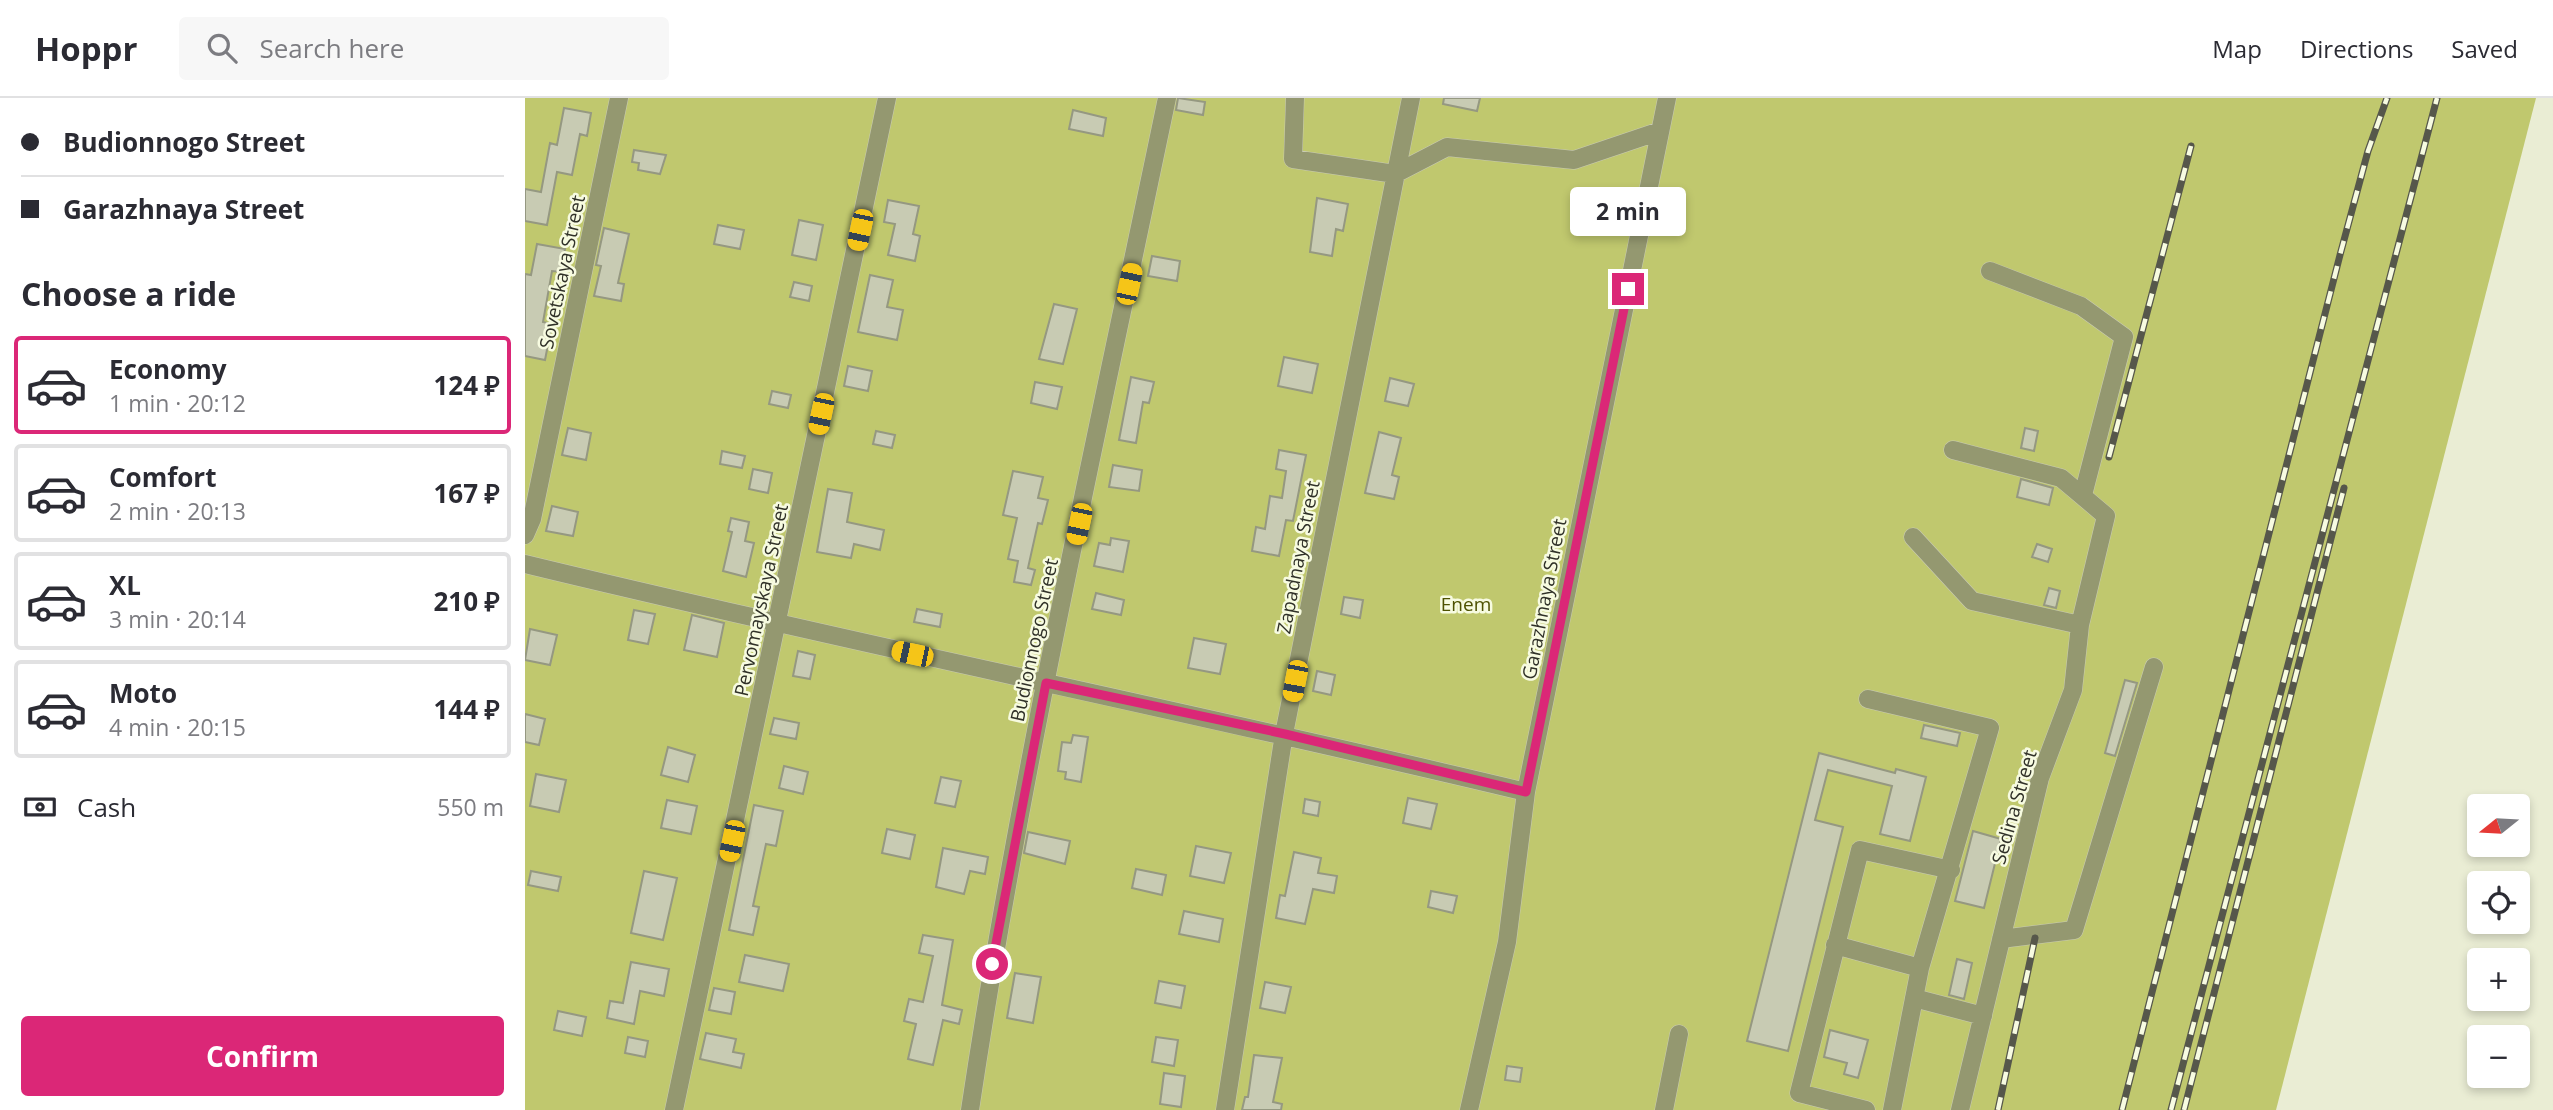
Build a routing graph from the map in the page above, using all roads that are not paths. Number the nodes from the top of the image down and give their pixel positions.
1 (619, 98) edge
2 (887, 98) edge
3 (1167, 98) edge
4 (1295, 98) edge
5 (1411, 98) edge
6 (1667, 98) edge
7 (1660, 131) junction
8 (1395, 174) junction
9 (1990, 271) dead end
10 (1953, 450) dead end
11 (2083, 495) junction
12 (525, 535) edge
13 (1913, 537) dead end
14 (525, 564) edge
15 (778, 625) junction
16 (2080, 625) junction
17 (2154, 667) dead end
18 (1046, 683) junction
19 (1868, 699) dead end
20 (1285, 734) junction
21 (1526, 792) junction
22 (1951, 870) junction
23 (2001, 939) junction
24 (1835, 945) junction
25 (1920, 968) junction
26 (1914, 998) junction
27 (1983, 1016) junction
28 (1679, 1034) dead end
29 (674, 1110) edge
30 (970, 1110) edge
31 (1225, 1110) edge
32 (1469, 1110) edge
33 (1664, 1110) edge
34 (1866, 1110) edge
35 (1892, 1110) edge
36 (1960, 1110) edge

1 - 12 street, Sovetskaya Street
2 - 15 street, Pervomayskaya Street
3 - 18 street, Budionnogo Street
4 - 8 street
5 - 8 street, Zapadnaya Street
6 - 7 street, Garazhnaya Street
7 - 8 street
7 - 21 street, Garazhnaya Street
8 - 20 street, Zapadnaya Street
9 - 11 street
10 - 11 street
11 - 16 street, Sedina Street
13 - 16 street
14 - 15 street
15 - 18 street
15 - 29 street, Pervomayskaya Street
16 - 23 street, Sedina Street
17 - 23 street
18 - 20 street
18 - 30 street, Budionnogo Street
19 - 22 street
20 - 21 street
20 - 31 street, Zapadnaya Street
21 - 32 street, Garazhnaya Street
22 - 24 street
22 - 25 street
23 - 27 street, Sedina Street
24 - 25 street
24 - 34 street
25 - 26 street
26 - 27 street
26 - 35 street
27 - 36 street, Sedina Street
28 - 33 street

